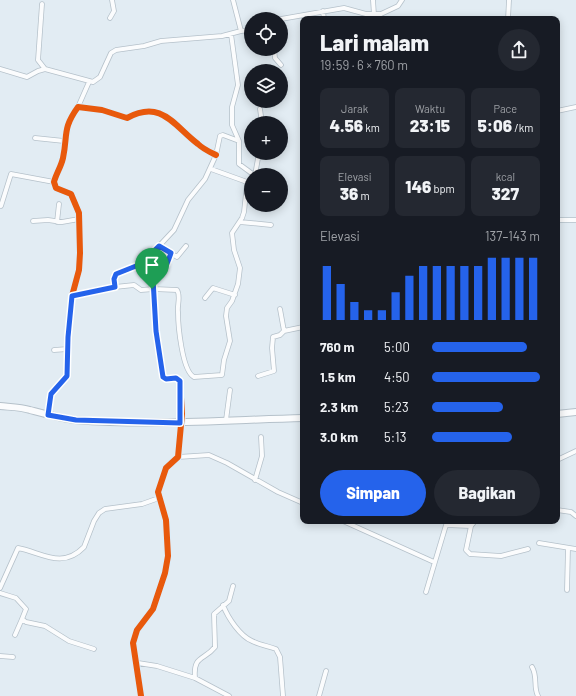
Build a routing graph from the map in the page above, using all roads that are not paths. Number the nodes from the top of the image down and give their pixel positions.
1 (112, 0) edge
2 (233, 0) edge
3 (373, 0) edge
4 (402, 0) edge
5 (509, 0) edge
6 (42, 4) dead end
7 (323, 11) junction
8 (374, 15) junction
9 (324, 16) edge
10 (508, 16) edge
11 (110, 18) dead end
12 (288, 18) edge
13 (241, 31) junction
14 (244, 31) edge
15 (231, 34) junction
16 (0, 69) edge
17 (45, 69) junction
18 (89, 82) junction
19 (78, 107) junction
20 (576, 107) edge
21 (260, 109) dead end
22 (560, 110) edge
23 (261, 116) edge
24 (35, 138) dead end
25 (239, 140) junction
26 (64, 141) junction
27 (216, 155) junction
28 (244, 168) edge
29 (211, 169) junction
30 (244, 179) edge
31 (54, 182) junction
32 (59, 204) dead end
33 (1, 206) edge
34 (244, 212) edge
35 (79, 219) junction
36 (560, 220) edge
37 (576, 220) edge
38 (33, 221) dead end
39 (57, 222) junction
40 (240, 222) junction
41 (271, 225) dead end
42 (159, 246) junction
43 (186, 246) dead end
44 (171, 253) junction
45 (115, 287) junction
46 (152, 289) junction
47 (235, 295) junction
48 (72, 296) junction
49 (205, 298) dead end
50 (280, 309) dead end
51 (300, 328) edge
52 (284, 331) junction
53 (68, 349) junction
54 (54, 350) dead end
55 (258, 376) dead end
56 (230, 390) dead end
57 (0, 406) edge
58 (576, 412) edge
59 (560, 414) edge
60 (48, 415) junction
61 (300, 418) edge
62 (226, 420) junction
63 (180, 423) junction
64 (261, 437) dead end
65 (576, 451) edge
66 (178, 457) junction
67 (560, 459) edge
68 (255, 480) junction
69 (160, 500) junction
70 (300, 502) edge
71 (560, 510) edge
72 (576, 516) edge
73 (350, 524) edge
74 (446, 524) edge
75 (454, 524) edge
76 (471, 526) joint
77 (539, 543) dead end
78 (568, 548) junction
79 (528, 549) dead end
80 (576, 549) edge
81 (434, 562) junction
82 (233, 586) dead end
83 (0, 588) edge
84 (566, 590) dead end
85 (426, 592) dead end
86 (0, 594) edge
87 (223, 606) junction
88 (22, 619) junction
89 (15, 635) dead end
90 (94, 650) dead end
91 (0, 656) edge
92 (13, 657) dead end
93 (138, 663) junction
94 (532, 667) dead end
95 (326, 671) dead end
96 (195, 678) junction
97 (142, 696) edge
98 (229, 696) edge
99 (283, 696) edge
100 (319, 696) edge
101 (538, 696) edge

1 - 11 street
2 - 13 street
3 - 8 street
4 - 8 street
5 - 10 street
6 - 17 street
7 - 8 street
7 - 9 street
7 - 12 street
13 - 14 street
13 - 15 street
15 - 18 street
15 - 25 street
16 - 17 street
17 - 18 street
18 - 19 street
19 - 26 street
19 - 27 street
20 - 22 street
21 - 23 street
24 - 26 street
25 - 27 street
25 - 28 street
26 - 31 street
27 - 29 street
29 - 30 street
29 - 42 street
31 - 33 street
31 - 35 street
32 - 39 street
34 - 40 street
35 - 39 street
35 - 48 street
36 - 37 street
38 - 39 street
40 - 41 street
40 - 47 street
42 - 44 street
42 - 45 street
43 - 44 street
44 - 46 street
45 - 46 street
45 - 48 street
46 - 47 street
46 - 63 street
47 - 49 street
48 - 53 street
50 - 52 street
51 - 52 street
52 - 55 street
53 - 54 street
53 - 60 street
56 - 62 street
57 - 60 street
58 - 59 street
60 - 63 street
61 - 62 street
62 - 63 street
63 - 66 street
64 - 68 street
65 - 67 street
66 - 68 street
66 - 69 street
68 - 70 street
69 - 83 street
69 - 93 street
71 - 72 street
73 - 81 street
74 - 81 street
75 - 76 street
76 - 79 street
77 - 78 street
78 - 80 street
78 - 84 street
81 - 85 street
82 - 87 street
86 - 88 street
87 - 96 street
87 - 99 street
88 - 89 street
88 - 90 street
91 - 92 street
93 - 96 street
93 - 97 street
94 - 101 street
95 - 100 street
96 - 98 street

